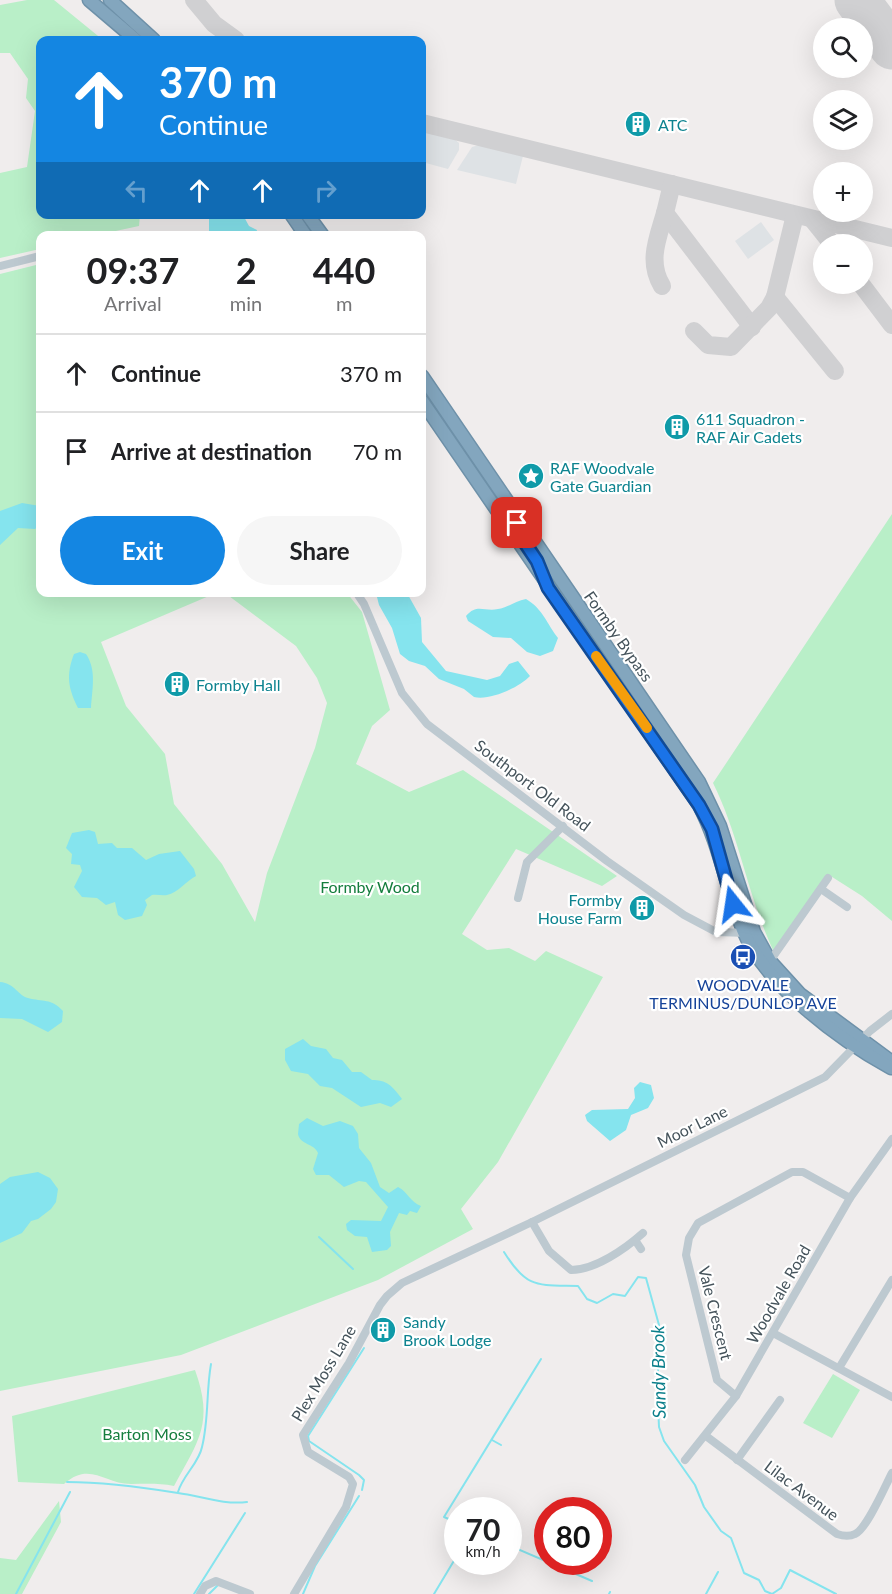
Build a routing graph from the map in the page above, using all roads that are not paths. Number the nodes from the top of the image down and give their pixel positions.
1 (89, 0) edge
2 (110, 0) edge
3 (131, 36) edge
4 (150, 36) edge
5 (36, 257) edge
6 (0, 266) edge
7 (426, 382) edge
8 (426, 407) edge
9 (519, 520) junction
10 (548, 588) junction
11 (359, 597) edge
12 (563, 826) junction
13 (828, 878) dead end
14 (821, 889) junction
15 (518, 898) dead end
16 (847, 907) dead end
17 (749, 932) junction
18 (770, 961) junction
19 (892, 1014) edge
20 (859, 1042) junction
21 (892, 1062) edge
22 (892, 1069) edge
23 (892, 1139) edge
24 (850, 1198) junction
25 (532, 1222) junction
26 (643, 1233) dead end
27 (635, 1240) junction
28 (641, 1249) dead end
29 (892, 1280) edge
30 (773, 1333) junction
31 (839, 1368) junction
32 (736, 1396) junction
33 (892, 1397) edge
34 (780, 1400) dead end
35 (706, 1436) junction
36 (685, 1460) dead end
37 (737, 1460) junction
38 (892, 1473) edge
39 (200, 1594) edge
40 (250, 1594) edge
41 (294, 1594) edge

1 - 3 highway
2 - 4 highway
5 - 6 street
7 - 9 highway, Formby Bypass
8 - 10 highway, Formby Bypass
9 - 10 highway
9 - 17 highway, Formby Bypass
10 - 17 highway, Formby Bypass
11 - 12 street, Southport Old Road
12 - 15 street
12 - 17 street, Southport Old Road
13 - 14 street
14 - 16 street
14 - 18 street
17 - 18 highway
17 - 20 highway
18 - 20 highway
19 - 20 street, Moor Lane
20 - 21 highway
20 - 22 highway
20 - 25 street, Moor Lane
23 - 24 street, Woodvale Road
24 - 30 street, Woodvale Road
24 - 32 street, Vale Crescent
25 - 27 street
25 - 41 street, Plex Moss Lane
26 - 27 street
27 - 28 street
29 - 31 street
30 - 31 street
30 - 32 street, Woodvale Road
31 - 33 street
32 - 35 street, Woodvale Road
34 - 37 street
35 - 36 street, Woodvale Road
35 - 37 street, Lilac Avenue
37 - 38 street, Lilac Avenue
39 - 40 street

